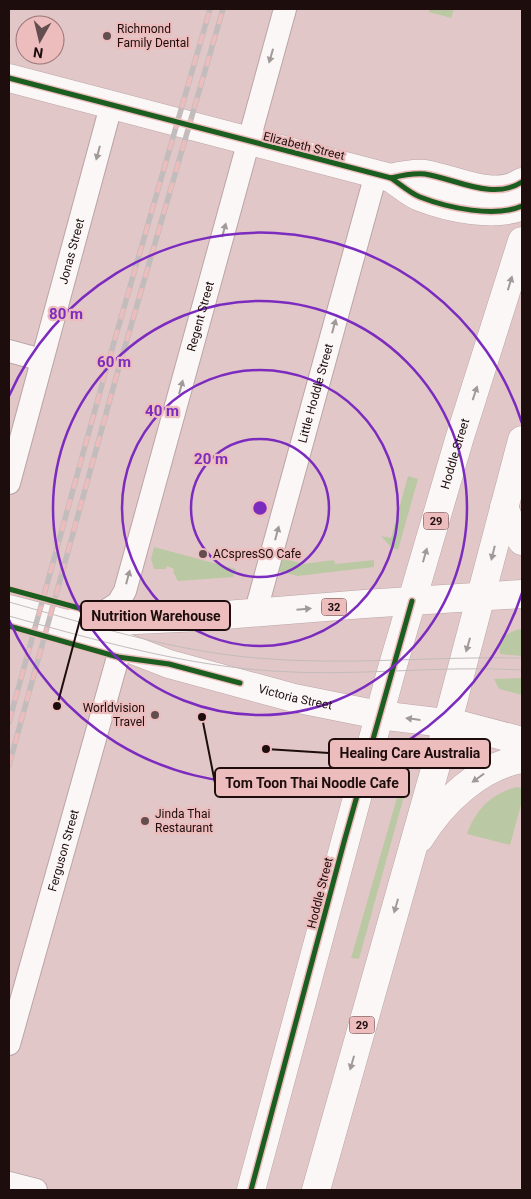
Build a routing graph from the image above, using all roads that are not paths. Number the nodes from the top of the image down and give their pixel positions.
1 (285, 9) edge
2 (9, 78) edge
3 (111, 106) junction
4 (247, 142) junction
5 (383, 176) junction
6 (522, 182) edge
7 (522, 206) edge
8 (522, 241) edge
9 (9, 351) edge
10 (42, 360) junction
11 (522, 440) edge
12 (9, 483) edge
13 (504, 507) junction
14 (522, 541) edge
15 (9, 589) edge
16 (522, 594) edge
17 (481, 598) junction
18 (412, 602) junction
19 (9, 609) edge
20 (101, 614) junction
21 (255, 614) junction
22 (138, 619) junction
23 (63, 623) junction
24 (9, 626) edge
25 (118, 657) junction
26 (169, 664) junction
27 (380, 714) junction
28 (447, 723) junction
29 (522, 741) edge
30 (522, 759) edge
31 (409, 859) junction
32 (9, 1044) edge
33 (9, 1183) edge
34 (36, 1190) edge
35 (251, 1190) edge
36 (316, 1190) edge

1 -> 4 street, Regent Street
2 - 3 main road, Elizabeth Street
3 - 4 main road, Elizabeth Street
3 -> 10 street, Jonas Street
4 - 5 main road, Elizabeth Street
20 -> 4 street, Regent Street
5 - 6 main road, Elizabeth Street
5 - 7 main road, Elizabeth Street
21 -> 5 street, Little Hoddle Street
18 -> 8 main road, Hoddle Street / 29
9 - 10 street
10 - 12 street, Jonas Street
11 - 13 main road, 29
13 - 14 main road
13 -> 17 main road, 29
15 - 20 main road, 32
16 - 17 main road, 32
17 - 18 main road, Victoria Street / 32
17 -> 28 main road, 29
21 -> 18 main road, Victoria Street / 32
18 - 27 main road, Hoddle Street / 29
19 - 23 main road, Victoria Street / 32
20 - 22 main road, 32
21 - 22 main road, Victoria Street / 32
22 - 23 main road, Victoria Street / 32
23 - 26 main road, Victoria Street / 32
24 - 25 main road, 32
25 - 26 main road, 32
25 - 32 street, Ferguson Street
26 - 27 main road, Victoria Street / 32
28 -> 27 main road, Victoria Street / 32
27 - 35 main road, Hoddle Street / 29
28 - 29 main road, 32
28 - 31 main road, 29
30 -> 31 main road
31 -> 36 main road, 29
33 - 34 street

